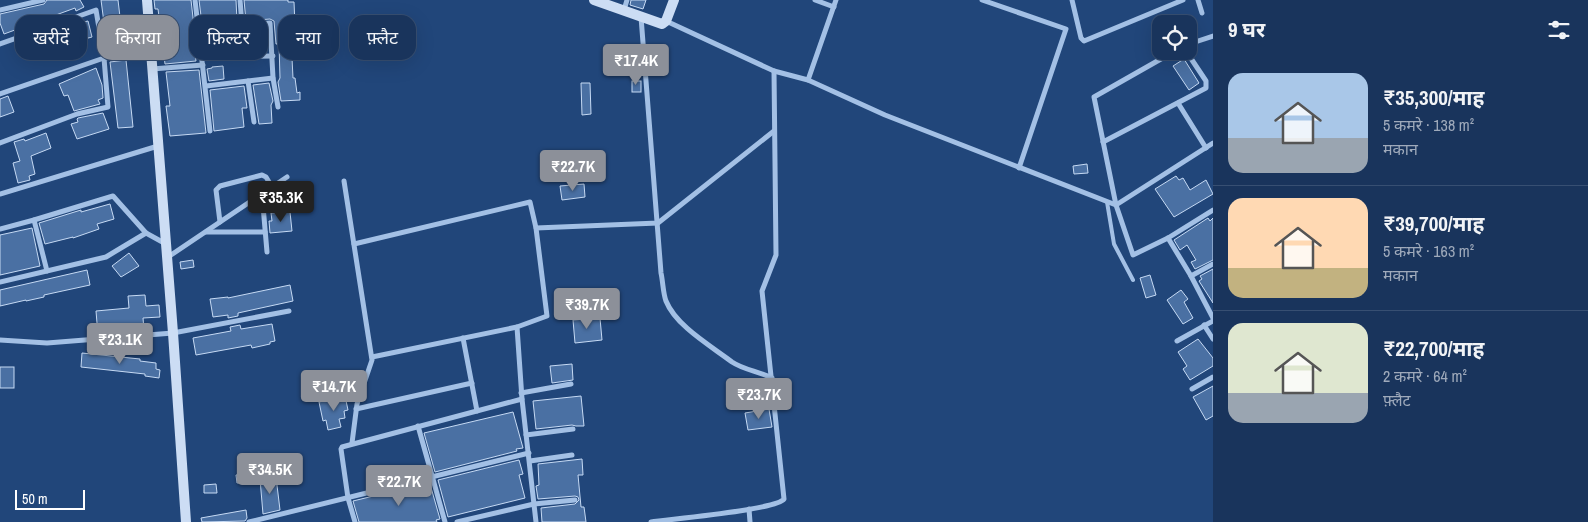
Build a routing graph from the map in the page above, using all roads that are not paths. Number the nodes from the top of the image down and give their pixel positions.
1 (43, 0) edge
2 (147, 0) edge
3 (195, 0) edge
4 (240, 0) edge
5 (594, 0) edge
6 (627, 0) edge
7 (674, 0) edge
8 (815, 0) edge
9 (836, 0) edge
10 (982, 0) edge
11 (1072, 0) edge
12 (1183, 0) edge
13 (1198, 0) edge
14 (834, 7) junction
15 (0, 10) edge
16 (624, 10) junction
17 (1202, 13) dead end
18 (148, 15) edge
19 (197, 15) edge
20 (241, 15) edge
21 (97, 16) edge
22 (641, 16) junction
23 (666, 21) junction
24 (268, 22) edge
25 (1213, 36) edge
26 (1197, 41) edge
27 (0, 44) edge
28 (268, 56) edge
29 (273, 56) junction
30 (98, 60) edge
31 (104, 60) edge
32 (150, 60) edge
33 (202, 60) edge
34 (1159, 60) edge
35 (1192, 60) edge
36 (203, 65) junction
37 (151, 69) junction
38 (774, 71) junction
39 (273, 78) junction
40 (808, 80) junction
41 (248, 81) junction
42 (206, 86) junction
43 (0, 94) edge
44 (1178, 103) junction
45 (278, 107) dead end
46 (254, 122) dead end
47 (210, 131) dead end
48 (774, 131) junction
49 (1103, 142) junction
50 (0, 143) edge
51 (1213, 143) edge
52 (158, 146) junction
53 (1206, 148) junction
54 (1019, 168) junction
55 (287, 177) dead end
56 (344, 181) dead end
57 (272, 187) junction
58 (0, 194) edge
59 (262, 194) junction
60 (1107, 202) junction
61 (1116, 205) junction
62 (1213, 210) edge
63 (34, 220) junction
64 (220, 222) junction
65 (658, 223) junction
66 (0, 228) edge
67 (536, 228) junction
68 (205, 232) junction
69 (265, 232) junction
70 (146, 233) junction
71 (1168, 238) junction
72 (166, 244) junction
73 (354, 244) junction
74 (267, 252) dead end
75 (168, 257) junction
76 (1213, 264) edge
77 (47, 271) junction
78 (1191, 276) junction
79 (1133, 280) dead end
80 (0, 282) edge
81 (289, 311) dead end
82 (1213, 319) edge
83 (1204, 325) junction
84 (517, 326) junction
85 (173, 333) junction
86 (463, 338) junction
87 (1213, 339) edge
88 (0, 340) edge
89 (1177, 341) dead end
90 (372, 357) junction
91 (1213, 377) edge
92 (772, 378) junction
93 (472, 383) junction
94 (571, 384) dead end
95 (1192, 389) dead end
96 (521, 393) junction
97 (522, 399) junction
98 (356, 409) junction
99 (477, 411) junction
100 (418, 426) junction
101 (573, 429) dead end
102 (526, 435) junction
103 (352, 443) junction
104 (529, 453) junction
105 (572, 455) dead end
106 (530, 461) junction
107 (432, 477) junction
108 (348, 498) junction
109 (575, 500) dead end
110 (534, 504) junction
111 (749, 509) junction
112 (186, 522) edge
113 (249, 522) edge
114 (355, 522) edge
115 (445, 522) edge
116 (457, 522) edge
117 (536, 522) edge
118 (651, 522) edge
119 (750, 522) edge

1 - 15 street
2 - 18 street
3 - 19 street
4 - 20 street
5 - 16 street
6 - 16 street
7 - 23 street
8 - 14 street
9 - 14 street
10 - 54 street
11 - 12 street
13 - 17 street
14 - 40 street
16 - 22 street
21 - 27 street
22 - 23 street
22 - 65 street
23 - 38 street
24 - 29 street
25 - 26 street
28 - 29 street
29 - 39 street
30 - 43 street
31 - 50 street
32 - 37 street
33 - 36 street
34 - 49 street
35 - 44 street
36 - 37 street
36 - 42 street
37 - 52 street
38 - 40 street
38 - 48 street
39 - 41 street
39 - 45 street
40 - 54 street
41 - 42 street
41 - 46 street
42 - 47 street
44 - 49 street
44 - 53 street
48 - 65 street
48 - 92 street
49 - 61 street
51 - 53 street
52 - 58 street
52 - 72 street
53 - 61 street
54 - 60 street
55 - 57 street
56 - 73 street
57 - 59 street
57 - 64 street
59 - 64 street
59 - 69 street
60 - 61 street
60 - 79 lane
61 - 71 street
62 - 71 street
63 - 66 street
63 - 70 street
63 - 77 street
64 - 68 street
65 - 67 street
65 - 92 street
67 - 73 street
67 - 84 street
68 - 69 street
68 - 75 street
69 - 74 street
70 - 72 street
70 - 77 street
71 - 78 street
72 - 75 street
73 - 90 street
75 - 85 street
76 - 78 street
77 - 80 street
78 - 82 street
81 - 85 street
82 - 83 street
83 - 87 street
83 - 89 street
84 - 86 street
84 - 96 street
85 - 88 street
85 - 112 street
86 - 90 street
86 - 93 street
90 - 98 street
91 - 95 street
92 - 111 street
93 - 98 street
93 - 99 street
94 - 96 street
96 - 97 street
97 - 99 street
97 - 102 street
98 - 103 street
99 - 100 street
100 - 103 street
100 - 107 street
101 - 102 street
102 - 104 street
103 - 108 street
104 - 106 street
104 - 107 street
105 - 106 street
106 - 110 street
107 - 108 street
107 - 115 street
108 - 113 street
108 - 114 street
109 - 110 street
110 - 116 street
110 - 117 street
111 - 118 street
111 - 119 street

